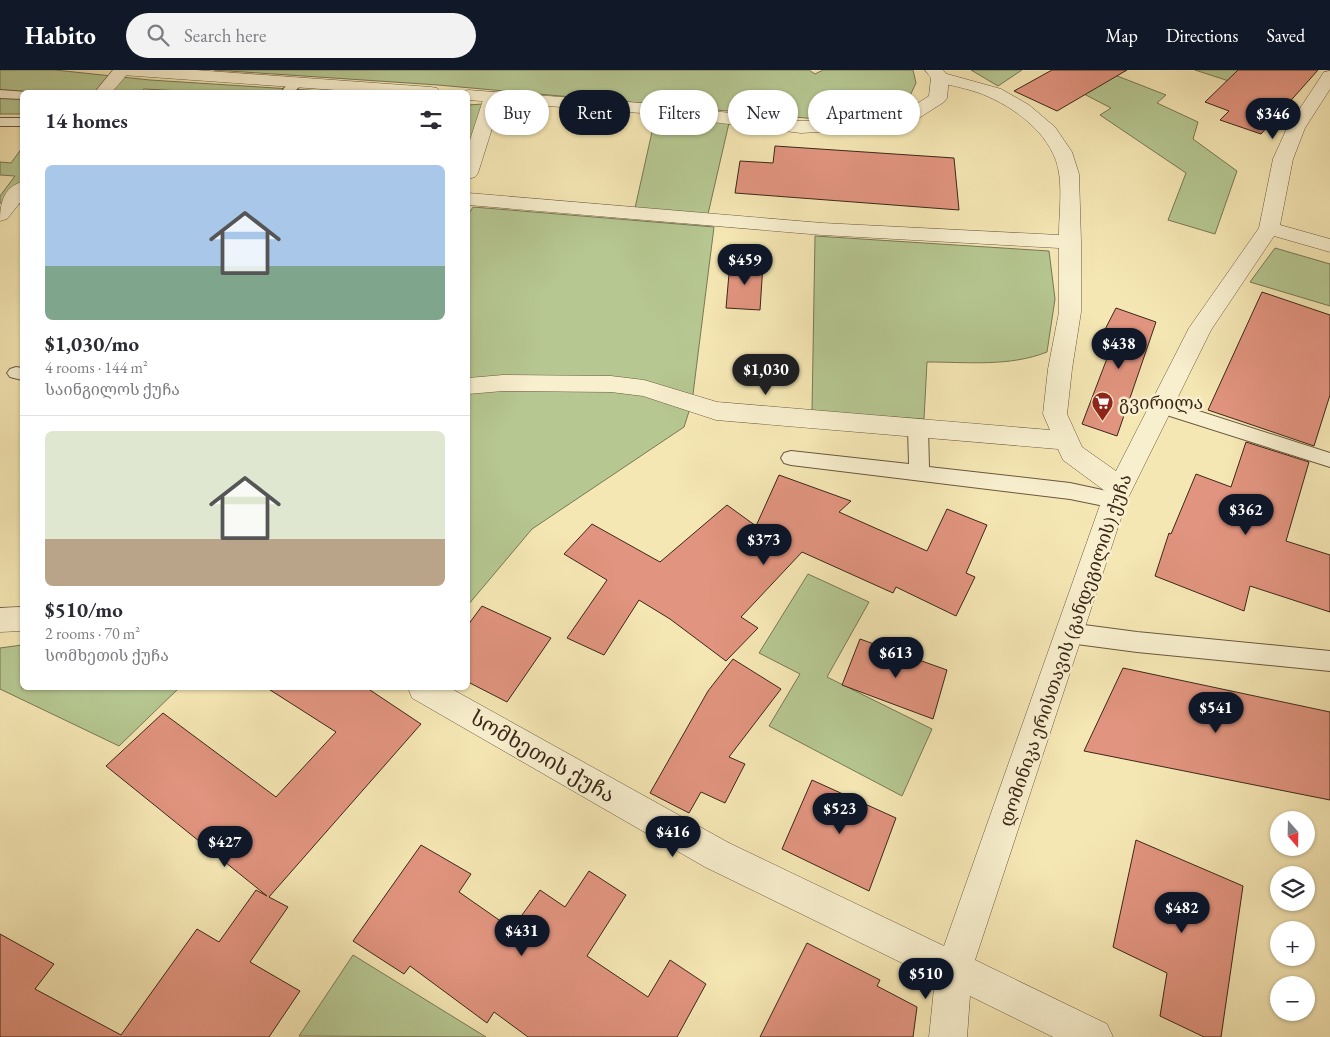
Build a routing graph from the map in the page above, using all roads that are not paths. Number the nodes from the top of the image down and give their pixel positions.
1 (122, 70) edge
2 (937, 73) edge
3 (1330, 76) edge
4 (291, 88) edge
5 (105, 90) edge
6 (361, 90) edge
7 (0, 94) edge
8 (20, 95) edge
9 (470, 95) edge
10 (485, 96) edge
11 (549, 101) edge
12 (485, 121) edge
13 (470, 167) edge
14 (20, 191) edge
15 (470, 199) edge
16 (6, 213) edge
17 (1269, 228) junction
18 (1071, 242) junction
19 (1330, 246) edge
20 (470, 386) edge
21 (1161, 406) junction
22 (918, 428) junction
23 (1067, 441) junction
24 (791, 458) dead end
25 (1330, 460) edge
26 (919, 473) junction
27 (1117, 494) junction
28 (20, 619) edge
29 (0, 620) edge
30 (1069, 633) junction
31 (1330, 661) edge
32 (427, 690) edge
33 (954, 969) junction
34 (948, 1037) edge
35 (1094, 1037) edge

1 - 4 street
1 - 5 street
2 - 11 street
2 - 18 street
3 - 17 street, დომინიკა ერისთავის (განდეგილის) ქუჩა
4 - 6 street
7 - 8 lane
9 - 10 street
12 - 13 street
14 - 16 street
15 - 18 street
17 - 19 street
17 - 21 street, დომინიკა ერისთავის (განდეგილის) ქუჩა
18 - 23 street
20 - 22 street
21 - 25 lane
21 - 27 street, დომინიკა ერისთავის (განდეგილის) ქუჩა
22 - 23 street
22 - 26 lane
23 - 27 street
24 - 26 lane
26 - 27 lane
27 - 30 street, დომინიკა ერისთავის (განდეგილის) ქუჩა
28 - 29 street
30 - 31 lane
30 - 33 street, დომინიკა ერისთავის (განდეგილის) ქუჩა
32 - 33 street, სომხეთის ქუჩა
33 - 34 street, დომინიკა ერისთავის (განდეგილის) ქუჩა
33 - 35 street, სომხეთის ქუჩა

